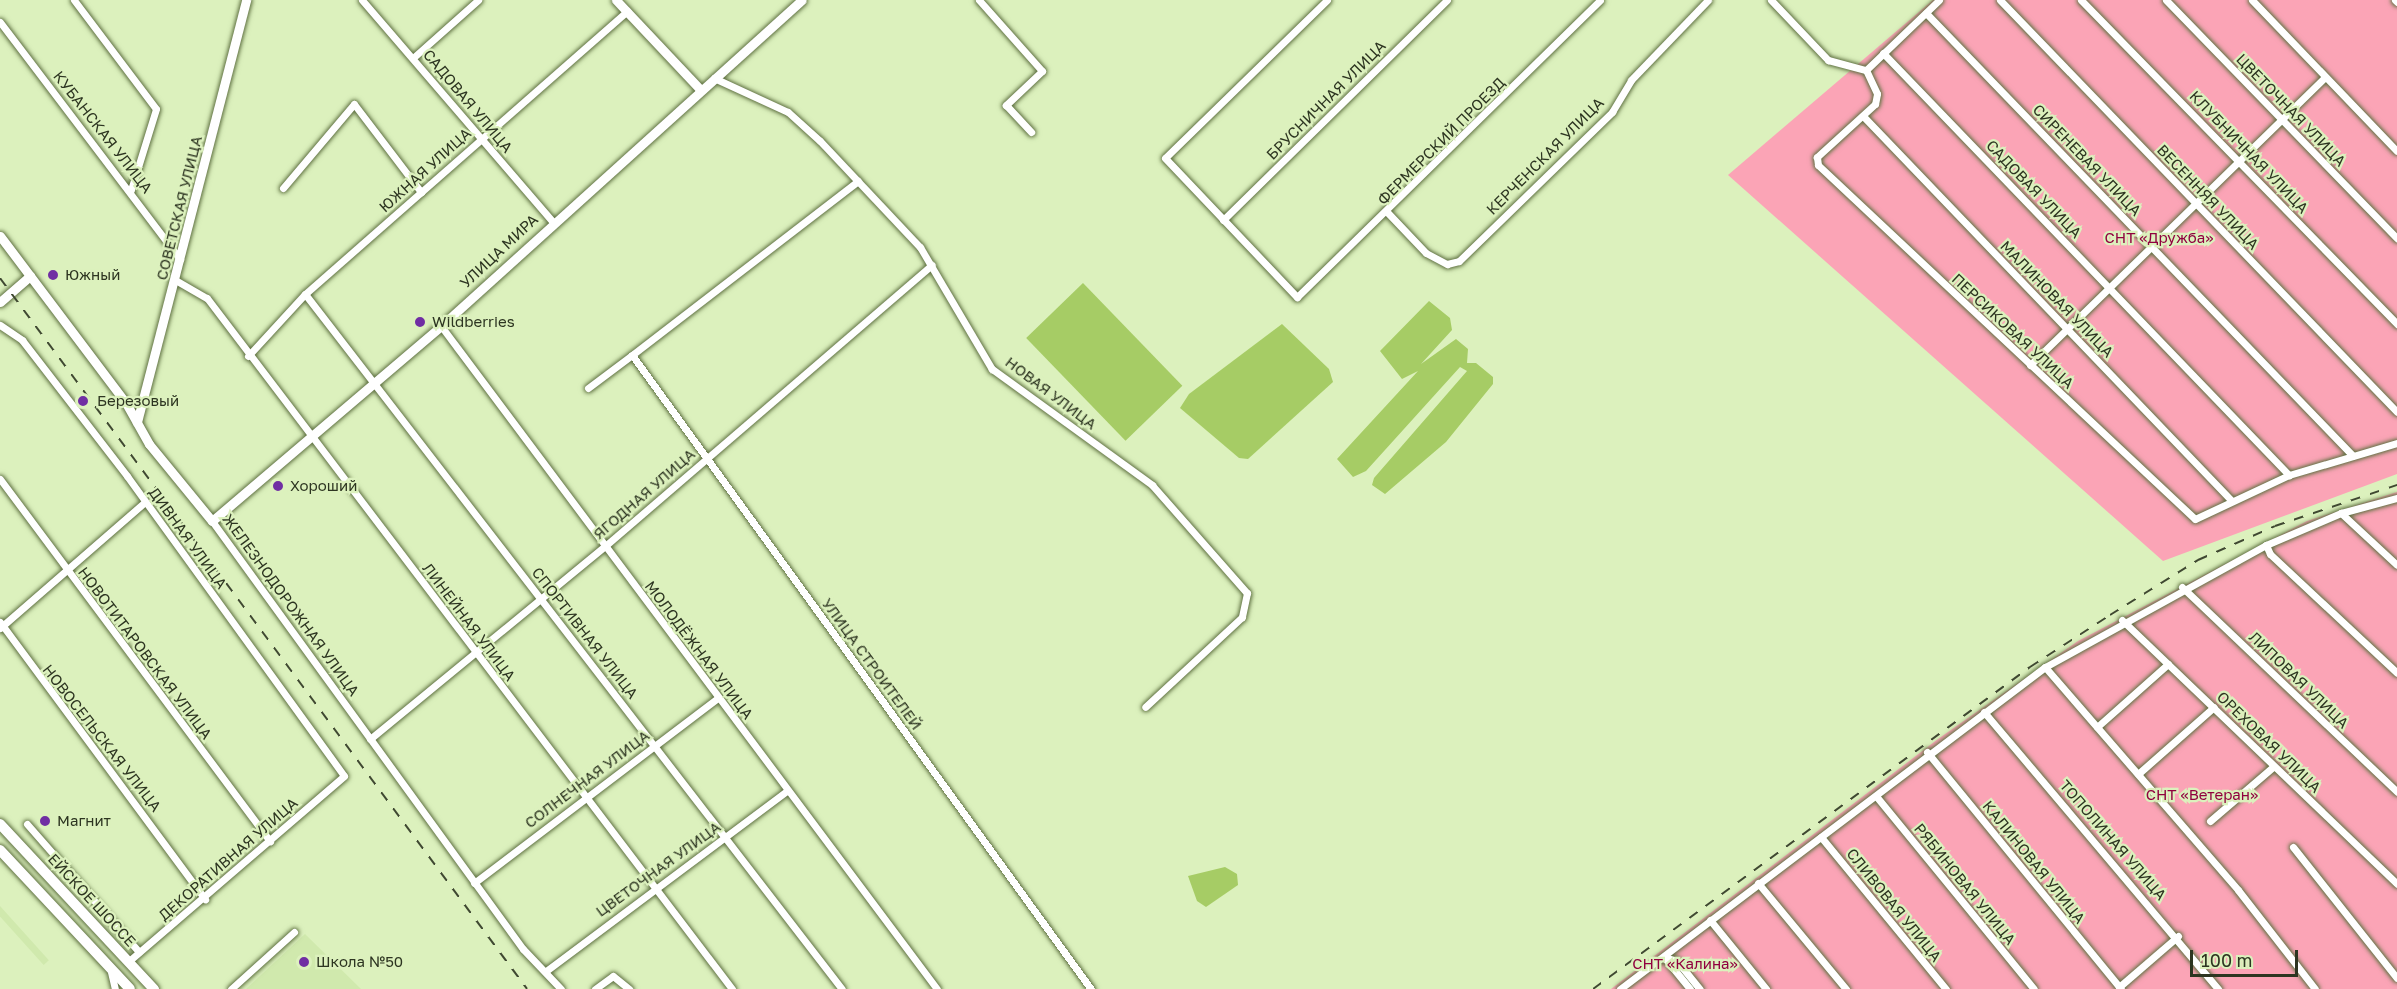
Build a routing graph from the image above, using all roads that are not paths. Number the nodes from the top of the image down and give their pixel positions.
1 (74, 0) edge
2 (246, 0) edge
3 (362, 0) edge
4 (478, 0) edge
5 (616, 0) edge
6 (802, 0) edge
7 (979, 0) edge
8 (1327, 0) edge
9 (1447, 0) edge
10 (1600, 0) edge
11 (1708, 0) edge
12 (1771, 0) edge
13 (1939, 0) edge
14 (2000, 0) edge
15 (2081, 0) edge
16 (2166, 0) edge
17 (2252, 0) edge
18 (627, 11) junction
19 (1926, 13) junction
20 (0, 22) edge
21 (1883, 53) junction
22 (414, 57) junction
23 (1866, 70) junction
24 (2325, 77) junction
25 (714, 78) junction
26 (700, 89) junction
27 (1863, 116) junction
28 (2281, 120) junction
29 (1031, 132) dead end
30 (481, 137) junction
31 (2397, 151) edge
32 (2238, 161) junction
33 (858, 181) junction
34 (283, 188) dead end
35 (131, 190) junction
36 (421, 192) junction
37 (2194, 203) junction
38 (1388, 213) junction
39 (1224, 220) junction
40 (552, 221) junction
41 (0, 236) edge
42 (2397, 238) edge
43 (2151, 246) junction
44 (182, 261) junction
45 (932, 265) junction
46 (30, 276) junction
47 (177, 281) junction
48 (2109, 287) junction
49 (305, 294) junction
50 (0, 302) edge
51 (2397, 324) edge
52 (0, 325) edge
53 (441, 326) junction
54 (2066, 328) junction
55 (632, 355) junction
56 (248, 356) junction
57 (2030, 365) junction
58 (375, 383) junction
59 (588, 388) dead end
60 (2397, 412) edge
61 (137, 422) junction
62 (312, 436) junction
63 (2397, 443) edge
64 (2353, 456) junction
65 (704, 459) junction
66 (2289, 475) junction
67 (0, 479) edge
68 (2397, 498) edge
69 (2232, 501) junction
70 (144, 503) junction
71 (2341, 513) junction
72 (212, 520) junction
73 (2266, 545) junction
74 (605, 546) junction
75 (2397, 565) edge
76 (68, 572) junction
77 (2182, 587) junction
78 (540, 598) junction
79 (2122, 620) junction
80 (1, 626) edge
81 (475, 653) junction
82 (2168, 664) junction
83 (2045, 667) junction
84 (2397, 673) edge
85 (718, 698) junction
86 (1145, 707) dead end
87 (2214, 707) junction
88 (1984, 712) junction
89 (2097, 727) junction
90 (370, 739) junction
91 (655, 744) junction
92 (1927, 752) junction
93 (2274, 766) junction
94 (2138, 774) junction
95 (344, 776) joint
96 (787, 791) junction
97 (2397, 792) edge
98 (586, 795) junction
99 (1876, 796) junction
100 (2210, 821) dead end
101 (27, 824) dead end
102 (4, 828) edge
103 (726, 836) junction
104 (1821, 837) junction
105 (270, 842) junction
106 (2293, 847) dead end
107 (0, 850) edge
108 (474, 883) junction
109 (1758, 883) junction
110 (2397, 884) edge
111 (656, 886) junction
112 (205, 899) junction
113 (1710, 920) junction
114 (294, 932) dead end
115 (2178, 936) junction
116 (139, 952) junction
117 (1664, 957) junction
118 (128, 962) junction
119 (109, 966) junction
120 (546, 971) junction
121 (2397, 978) edge
122 (2120, 988) edge
123 (115, 989) edge
124 (130, 989) edge
125 (154, 989) edge
126 (231, 989) edge
127 (561, 989) edge
128 (595, 989) edge
129 (629, 989) edge
130 (732, 989) edge
131 (842, 989) edge
132 (937, 989) edge
133 (1091, 989) edge
134 (1620, 989) edge
135 (1690, 989) edge
136 (1700, 989) edge
137 (1766, 989) edge
138 (1846, 989) edge
139 (1946, 989) edge
140 (2034, 989) edge
141 (2218, 989) edge
142 (2315, 989) edge

1 - 35 street
2 - 44 street, СОВЕТСКАЯ УЛИЦА
3 - 22 street, САДОВАЯ УЛИЦА
4 - 22 street
5 - 18 street
6 - 25 street, УЛИЦА МИРА
7 - 29 street
8 - 39 street
9 - 39 street, БРУСНИЧНАЯ УЛИЦА
10 - 38 street, ФЕРМЕРСКИЙ ПРОЕЗД
11 - 38 street, КЕРЧЕНСКАЯ УЛИЦА
12 - 23 street
13 - 19 street
14 - 37 street, ВЕСЕННЯЯ УЛИЦА
15 - 32 street, КЛУБНИЧНАЯ УЛИЦА
16 - 28 street, ЦВЕТОЧНАЯ УЛИЦА
17 - 24 street
18 - 26 street
18 - 30 street, ЮЖНАЯ УЛИЦА
19 - 21 street
19 - 43 street, СИРЕНЕВАЯ УЛИЦА
20 - 35 street, КУБАНСКАЯ УЛИЦА
21 - 23 street
21 - 48 street, САДОВАЯ УЛИЦА
22 - 30 street, САДОВАЯ УЛИЦА
23 - 27 street
24 - 28 street
24 - 31 street
25 - 26 street, УЛИЦА МИРА
25 - 33 street, НОВАЯ УЛИЦА
26 - 40 street, УЛИЦА МИРА
27 - 54 street, МАЛИНОВАЯ УЛИЦА
27 - 57 street, ПЕРСИКОВАЯ УЛИЦА
28 - 32 street
28 - 42 street, ЦВЕТОЧНАЯ УЛИЦА
30 - 36 street, ЮЖНАЯ УЛИЦА
30 - 40 street, САДОВАЯ УЛИЦА
32 - 37 street
32 - 51 street, КЛУБНИЧНАЯ УЛИЦА
33 - 45 street, НОВАЯ УЛИЦА
33 - 55 street
34 - 36 street
35 - 44 street, КУБАНСКАЯ УЛИЦА
36 - 49 street, ЮЖНАЯ УЛИЦА
37 - 43 street
37 - 60 street, ВЕСЕННЯЯ УЛИЦА
38 - 39 street, ФЕРМЕРСКИЙ ПРОЕЗД
40 - 53 street, УЛИЦА МИРА
41 - 46 street, ЖЕЛЕЗНОДОРОЖНАЯ УЛИЦА
43 - 48 street
43 - 64 street, СИРЕНЕВАЯ УЛИЦА
44 - 47 street, СОВЕТСКАЯ УЛИЦА
45 - 65 street, ЯГОДНАЯ УЛИЦА
45 - 86 street, НОВАЯ УЛИЦА
46 - 50 street
46 - 61 street, ЖЕЛЕЗНОДОРОЖНАЯ УЛИЦА
47 - 56 street, ЛИНЕЙНАЯ УЛИЦА
47 - 61 street, СОВЕТСКАЯ УЛИЦА
48 - 54 street
48 - 66 street, САДОВАЯ УЛИЦА
49 - 56 street, ЮЖНАЯ УЛИЦА
49 - 58 street, СПОРТИВНАЯ УЛИЦА
52 - 70 street, ДИВНАЯ УЛИЦА
53 - 58 street, УЛИЦА МИРА
53 - 74 street, МОЛОДЁЖНАЯ УЛИЦА
54 - 57 street
54 - 69 street, МАЛИНОВАЯ УЛИЦА
55 - 59 street
55 - 65 street, УЛИЦА СТРОИТЕЛЕЙ
56 - 62 street, ЛИНЕЙНАЯ УЛИЦА
57 - 69 street, ПЕРСИКОВАЯ УЛИЦА
58 - 62 street, УЛИЦА МИРА
58 - 78 street, СПОРТИВНАЯ УЛИЦА
61 - 72 street, ЖЕЛЕЗНОДОРОЖНАЯ УЛИЦА
62 - 72 street, УЛИЦА МИРА
62 - 81 street, ЛИНЕЙНАЯ УЛИЦА
63 - 64 street
64 - 66 street
65 - 74 street, ЯГОДНАЯ УЛИЦА
65 - 133 street, УЛИЦА СТРОИТЕЛЕЙ
66 - 69 street
67 - 76 street, НОВОТИТАРОВСКАЯ УЛИЦА
68 - 71 street
70 - 76 street
70 - 95 street, ДИВНАЯ УЛИЦА
71 - 73 street
71 - 75 street
72 - 90 street, ЖЕЛЕЗНОДОРОЖНАЯ УЛИЦА
73 - 77 street
73 - 84 street
74 - 78 street, ЯГОДНАЯ УЛИЦА
74 - 85 street, МОЛОДЁЖНАЯ УЛИЦА
76 - 80 street
76 - 105 street, НОВОТИТАРОВСКАЯ УЛИЦА
77 - 79 street
77 - 97 street, ЛИПОВАЯ УЛИЦА
78 - 81 street, ЯГОДНАЯ УЛИЦА
78 - 91 street, СПОРТИВНАЯ УЛИЦА
79 - 82 street, ОРЕХОВАЯ УЛИЦА
79 - 83 street
80 - 112 street, НОВОСЕЛЬСКАЯ УЛИЦА
81 - 90 street, ЯГОДНАЯ УЛИЦА
81 - 98 street, ЛИНЕЙНАЯ УЛИЦА
82 - 87 street, ОРЕХОВАЯ УЛИЦА
82 - 89 street
83 - 88 street
83 - 89 street
85 - 91 street, СОЛНЕЧНАЯ УЛИЦА
85 - 96 street, МОЛОДЁЖНАЯ УЛИЦА
87 - 93 street, ОРЕХОВАЯ УЛИЦА
87 - 94 street
88 - 92 street
88 - 115 street, ТОПОЛИНАЯ УЛИЦА
89 - 94 street
90 - 108 street, ЖЕЛЕЗНОДОРОЖНАЯ УЛИЦА
91 - 98 street, СОЛНЕЧНАЯ УЛИЦА
91 - 103 street, СПОРТИВНАЯ УЛИЦА
92 - 99 street
92 - 122 street, КАЛИНОВАЯ УЛИЦА
93 - 100 street
93 - 110 street, ОРЕХОВАЯ УЛИЦА
94 - 142 street
95 - 105 street, ДЕКОРАТИВНАЯ УЛИЦА
96 - 103 street, ЦВЕТОЧНАЯ УЛИЦА
96 - 132 street, МОЛОДЁЖНАЯ УЛИЦА
98 - 108 street, СОЛНЕЧНАЯ УЛИЦА
98 - 111 street, ЛИНЕЙНАЯ УЛИЦА
99 - 104 street
99 - 140 street, РЯБИНОВАЯ УЛИЦА
101 - 116 street
102 - 118 main road, ЕЙСКОЕ ШОССЕ
103 - 111 street, ЦВЕТОЧНАЯ УЛИЦА
103 - 131 street, СПОРТИВНАЯ УЛИЦА
104 - 109 street
104 - 139 street, СЛИВОВАЯ УЛИЦА
105 - 112 street, ДЕКОРАТИВНАЯ УЛИЦА
106 - 121 street
107 - 119 main road
108 - 120 street, ЖЕЛЕЗНОДОРОЖНАЯ УЛИЦА
109 - 113 street
109 - 138 street
111 - 120 street, ЦВЕТОЧНАЯ УЛИЦА
111 - 130 street, ЛИНЕЙНАЯ УЛИЦА
112 - 116 street, ДЕКОРАТИВНАЯ УЛИЦА
113 - 117 street
113 - 137 street
114 - 126 street
115 - 122 street
115 - 141 street, ТОПОЛИНАЯ УЛИЦА
116 - 118 street, ДЕКОРАТИВНАЯ УЛИЦА
117 - 134 street
117 - 135 street
117 - 136 street
118 - 125 main road, ЕЙСКОЕ ШОССЕ
119 - 123 street
119 - 124 main road
120 - 127 street, ЖЕЛЕЗНОДОРОЖНАЯ УЛИЦА
128 - 129 street

